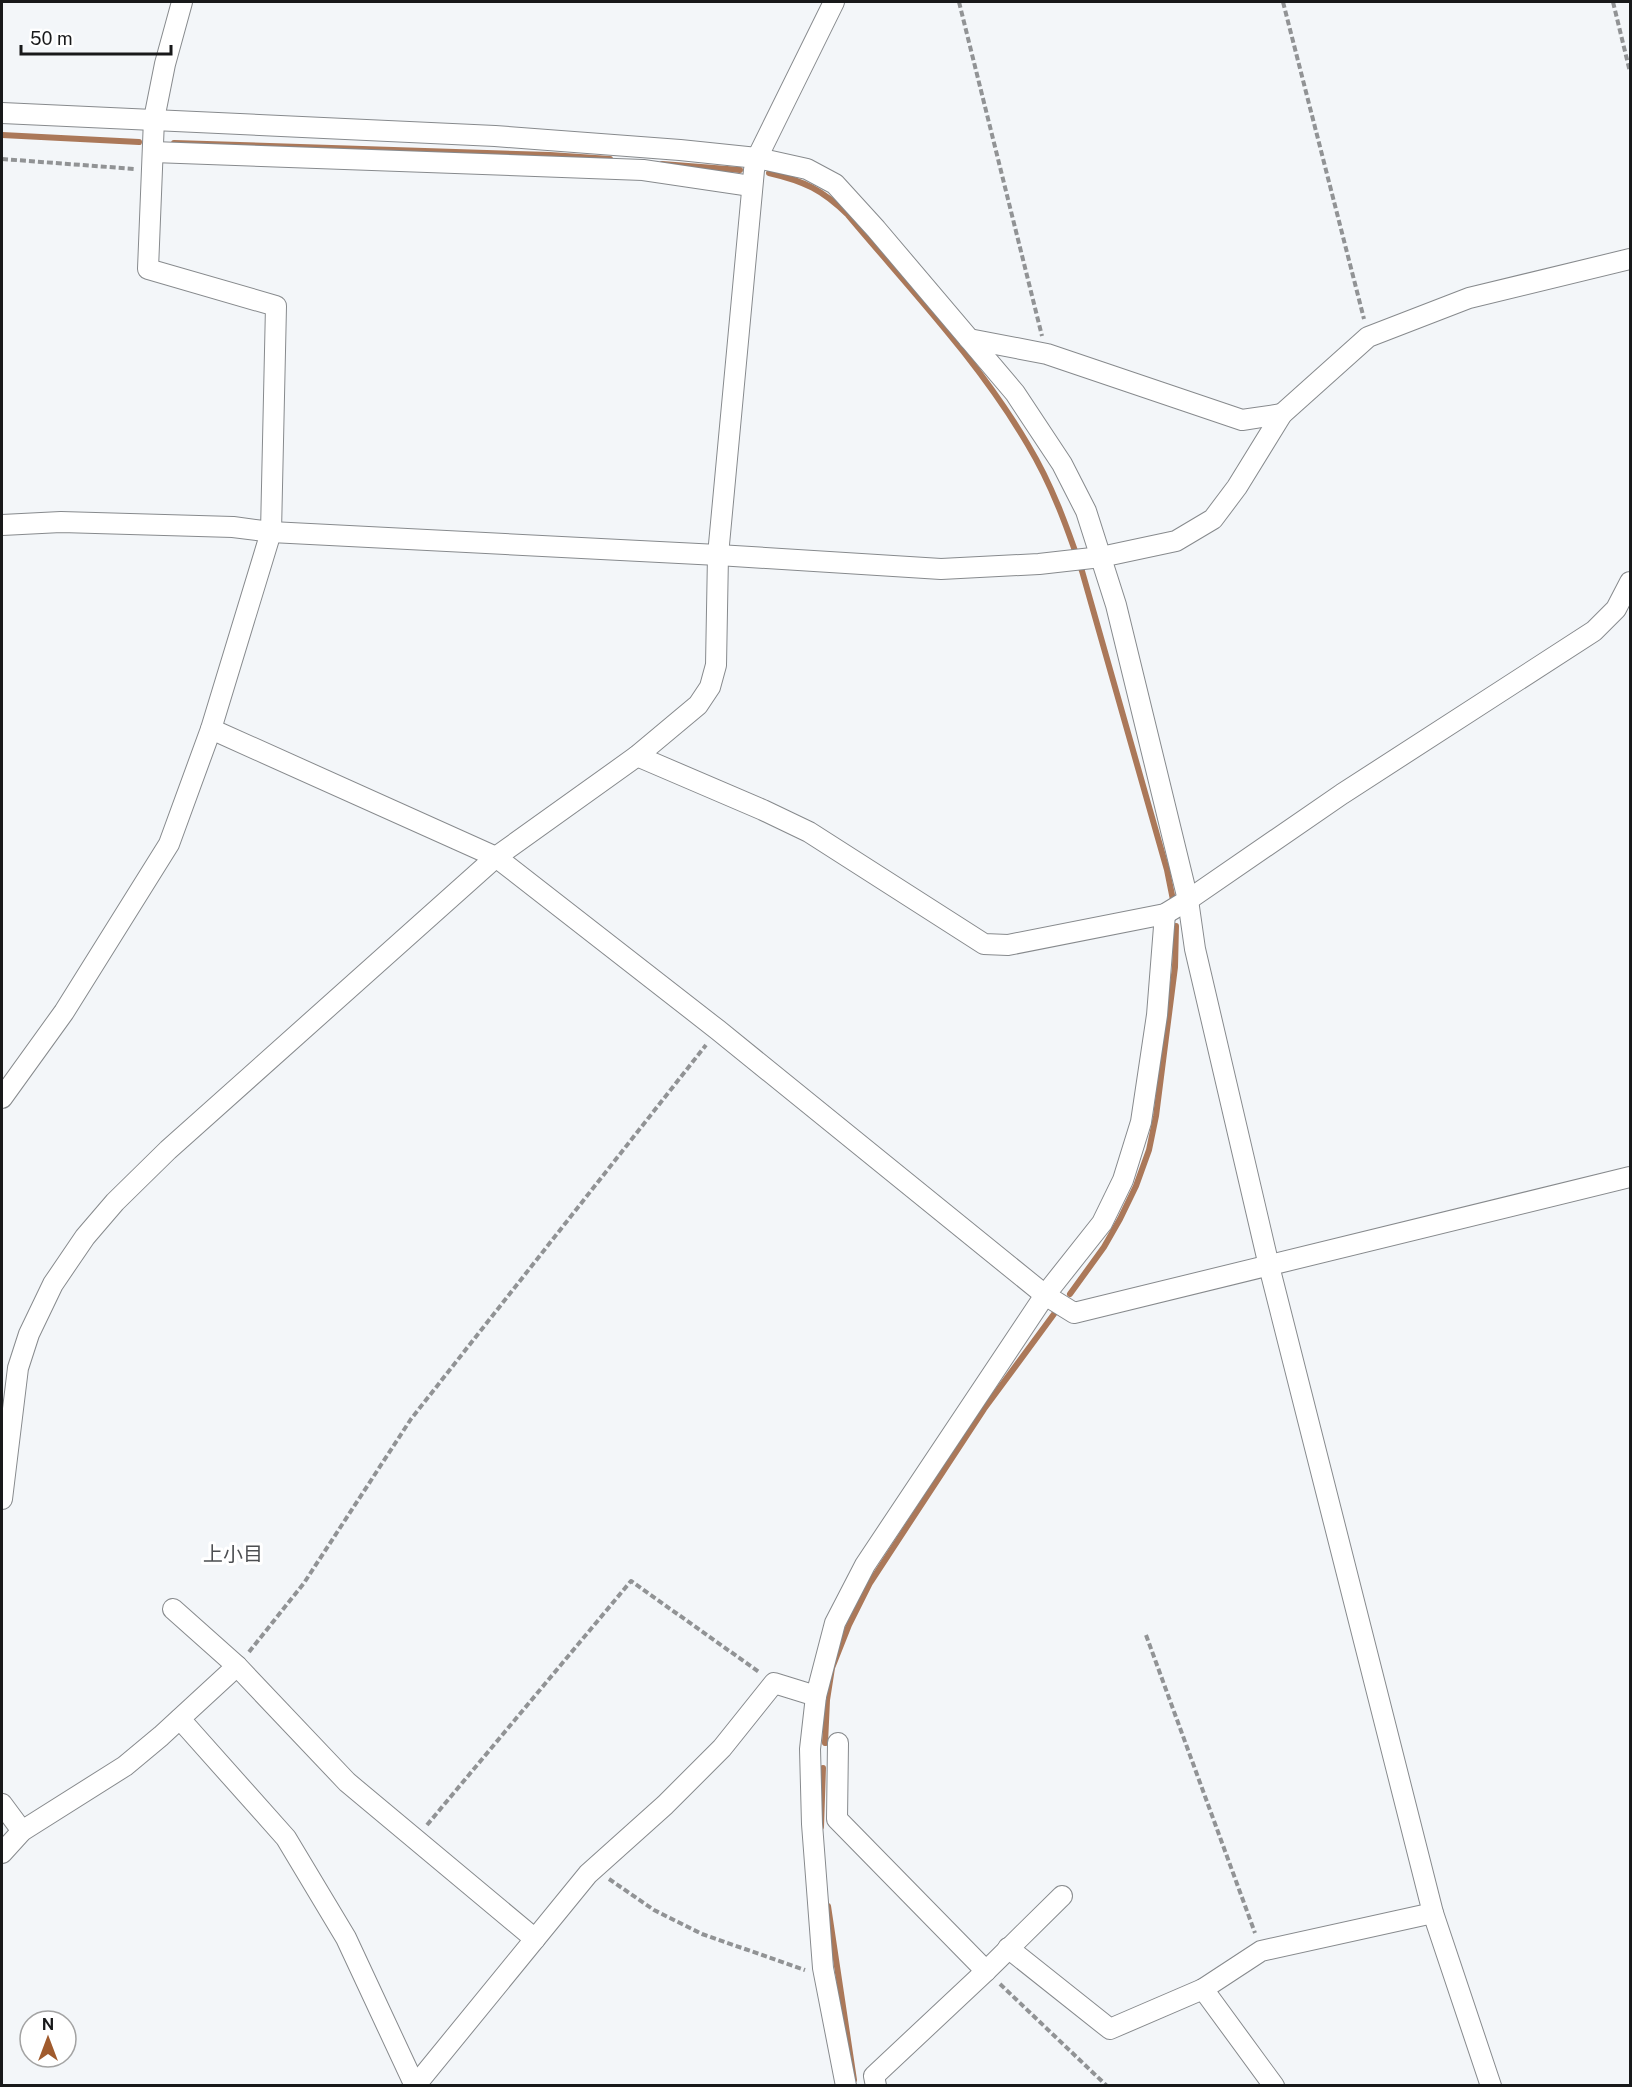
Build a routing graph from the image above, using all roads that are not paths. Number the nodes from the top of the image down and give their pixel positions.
1 (182, 2) edge
2 (834, 2) edge
3 (2, 112) edge
4 (154, 119) junction
5 (758, 158) junction
6 (153, 161) junction
7 (752, 186) junction
8 (1630, 259) edge
9 (969, 339) junction
10 (1282, 414) junction
11 (2, 525) edge
12 (271, 532) junction
13 (717, 555) junction
14 (1101, 557) junction
15 (1630, 582) edge
16 (211, 729) junction
17 (637, 756) junction
18 (496, 857) junction
19 (1188, 900) junction
20 (1165, 914) junction
21 (2, 1098) edge
22 (1630, 1177) edge
23 (1269, 1266) junction
24 (1045, 1295) junction
25 (6, 1428) edge
26 (2, 1499) edge
27 (173, 1609) dead end
28 (237, 1666) junction
29 (816, 1696) junction
30 (180, 1719) junction
31 (810, 1749) junction
32 (2, 1804) edge
33 (21, 1831) junction
34 (2, 1853) edge
35 (1062, 1896) dead end
36 (1433, 1912) junction
37 (535, 1939) junction
38 (1008, 1948) junction
39 (986, 1971) junction
40 (1203, 1989) junction
41 (415, 2085) edge
42 (846, 2085) edge
43 (876, 2085) edge
44 (1274, 2085) edge
45 (1491, 2085) edge

1 - 4 street
2 - 5 street
3 - 4 street
4 - 5 street
4 - 6 street
5 - 7 street
5 - 9 street
6 - 7 street
6 - 12 street
7 - 13 street
8 - 10 street
9 - 10 street
9 - 14 street
10 - 14 street
11 - 12 street
12 - 13 street
12 - 16 street
13 - 14 street
13 - 17 street
14 - 19 street
15 - 19 street
16 - 18 street
16 - 21 street
17 - 18 street
17 - 20 street
18 - 24 street
18 - 25 street
19 - 20 street
19 - 23 street
20 - 24 street
22 - 23 street
23 - 24 street
23 - 36 street
24 - 29 street
25 - 26 street
27 - 28 street
28 - 30 street
28 - 37 street
29 - 31 street
29 - 37 street
30 - 33 street
30 - 41 street
31 - 39 street
31 - 42 street
32 - 33 street
33 - 34 street
35 - 38 street
36 - 40 street
36 - 45 street
37 - 41 street
38 - 39 street
38 - 40 street
39 - 43 street
40 - 44 street

